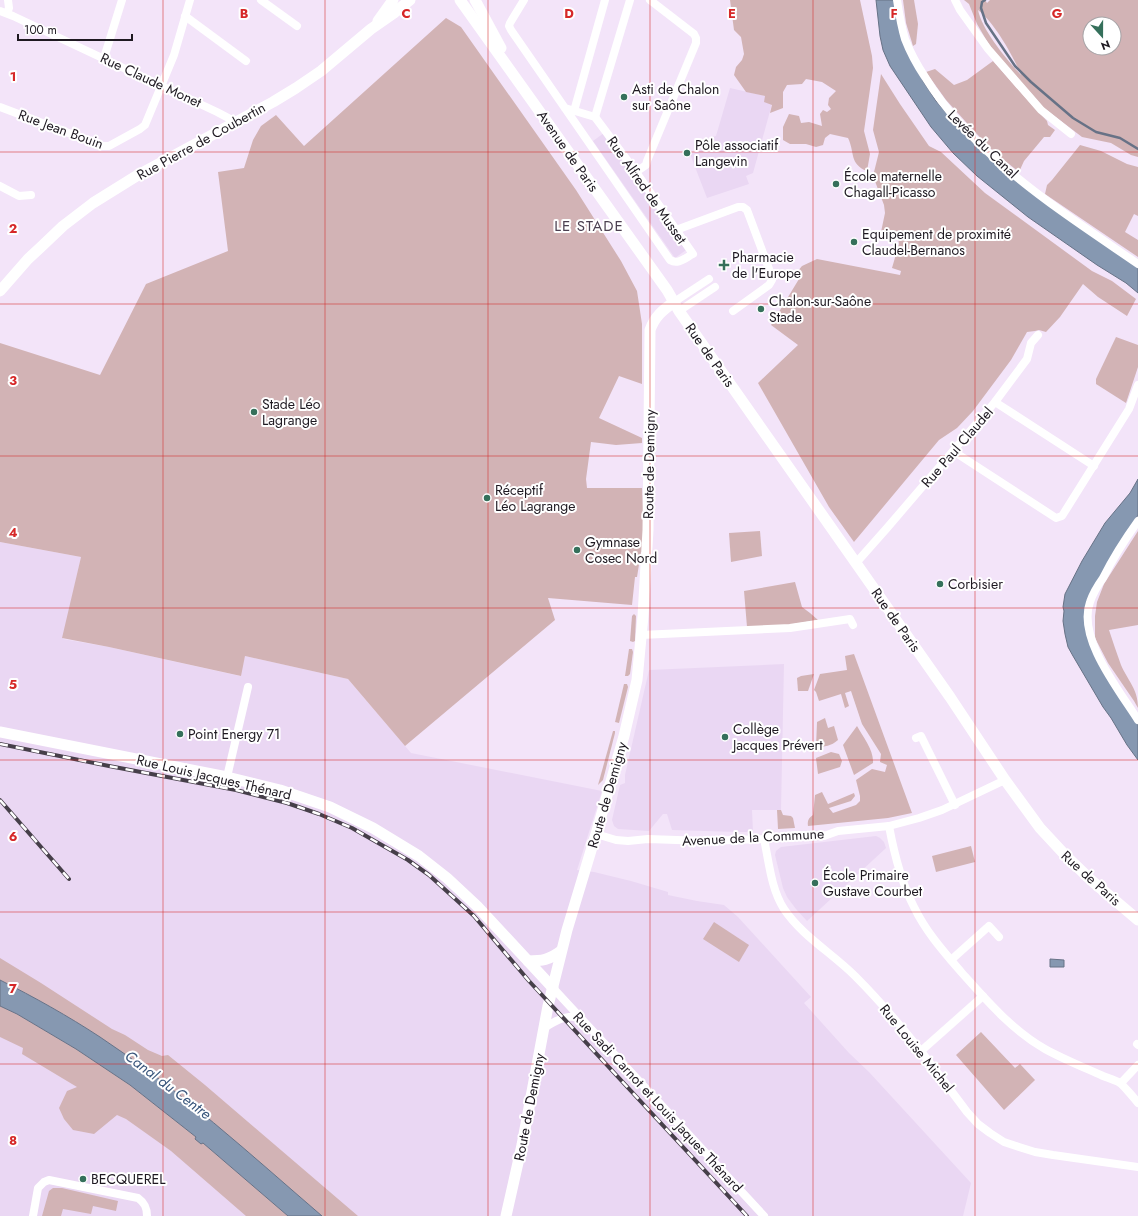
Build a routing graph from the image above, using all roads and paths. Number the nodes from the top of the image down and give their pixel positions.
1 (8, 0) edge
2 (122, 0) edge
3 (190, 0) edge
4 (261, 0) edge
5 (393, 0) edge
6 (410, 0) edge
7 (460, 0) edge
8 (475, 0) edge
9 (524, 0) edge
10 (605, 0) edge
11 (630, 0) edge
12 (650, 0) edge
13 (897, 0) edge
14 (955, 0) edge
15 (2, 12) edge
16 (185, 16) junction
17 (297, 26) dead end
18 (371, 29) junction
19 (104, 58) junction
20 (246, 61) dead end
21 (520, 84) junction
22 (161, 85) junction
23 (0, 107) edge
24 (565, 108) junction
25 (574, 111) junction
26 (596, 117) junction
27 (236, 122) junction
28 (1071, 134) dead end
29 (636, 172) junction
30 (0, 186) edge
31 (31, 195) dead end
32 (676, 230) junction
33 (1138, 264) edge
34 (709, 279) dead end
35 (715, 287) dead end
36 (0, 291) edge
37 (677, 307) junction
38 (733, 311) dead end
39 (1038, 335) dead end
40 (1138, 385) edge
41 (995, 402) junction
42 (953, 451) junction
43 (1094, 466) junction
44 (1138, 521) edge
45 (856, 563) junction
46 (853, 625) dead end
47 (641, 635) junction
48 (248, 687) dead end
49 (1138, 720) edge
50 (0, 732) edge
51 (916, 738) dead end
52 (227, 777) junction
53 (1005, 780) junction
54 (955, 805) junction
55 (889, 826) junction
56 (596, 834) junction
57 (764, 839) junction
58 (1138, 920) edge
59 (999, 937) dead end
60 (561, 952) junction
61 (951, 960) junction
62 (528, 961) junction
63 (553, 988) junction
64 (983, 996) junction
65 (578, 1016) junction
66 (544, 1028) junction
67 (921, 1051) junction
68 (1138, 1065) edge
69 (1121, 1083) junction
70 (1138, 1103) edge
71 (1138, 1166) edge
72 (33, 1216) edge
73 (146, 1216) edge
74 (506, 1216) edge
75 (764, 1216) edge

1 - 15 street
2 - 19 street
3 - 16 street, Rue Jean Bouin
4 - 17 street
5 - 18 main road
6 - 18 main road, Rue Pierre de Coubertin
7 - 21 main road, Avenue de Paris
8 - 21 main road
9 - 24 street, Rue Alfred de Musset
10 - 25 street
11 - 26 street
12 - 29 street
13 - 33 street, Levée du Canal
14 - 28 street
15 - 19 street, Rue Claude Monet
16 - 20 street
16 - 22 street, Rue Jean Bouin
18 - 27 main road, Rue Pierre de Coubertin
19 - 22 street, Rue Claude Monet
21 - 37 main road, Avenue de Paris
22 - 23 street, Rue Jean Bouin
22 - 27 street, Rue Claude Monet
24 - 25 street
24 - 32 street, Rue Alfred de Musset
25 - 26 street
26 - 29 street, Rue Alfred de Musset
27 - 36 main road, Rue Pierre de Coubertin
29 - 32 street, Rue Alfred de Musset
30 - 31 street
32 - 38 street
34 - 37 street
35 - 37 street
37 - 45 main road, Rue de Paris
37 - 47 main road, Route de Demigny
39 - 41 street, Rue Paul Claudel
40 - 43 street
41 - 42 street, Rue Paul Claudel
41 - 43 street
42 - 43 street
42 - 45 street, Rue Paul Claudel
44 - 49 street
45 - 53 main road, Rue de Paris
46 - 47 street
47 - 56 main road, Route de Demigny
48 - 52 street
50 - 52 main road, Rue Louis Jacques Thénard
51 - 54 street
52 - 62 main road, Rue Louis Jacques Thénard
53 - 54 street, Avenue de la Commune
53 - 58 main road, Rue de Paris
54 - 55 street, Avenue de la Commune
55 - 57 street, Avenue de la Commune
55 - 61 street
56 - 57 street, Avenue de la Commune
56 - 60 main road, Route de Demigny
57 - 67 street, Rue Louise Michel
59 - 61 street
60 - 62 main road
60 - 63 main road, Route de Demigny
61 - 64 street
62 - 63 main road, Rue Louis Jacques Thénard
63 - 65 street, Rue Sadi Carnot et Louis Jaques Thénard
63 - 66 main road, Route de Demigny
64 - 67 street
64 - 69 street
65 - 66 street
65 - 75 street, Rue Sadi Carnot et Louis Jaques Thénard
66 - 74 main road, Route de Demigny
67 - 71 street, Rue Louise Michel
68 - 69 street
69 - 70 street
72 - 73 street

